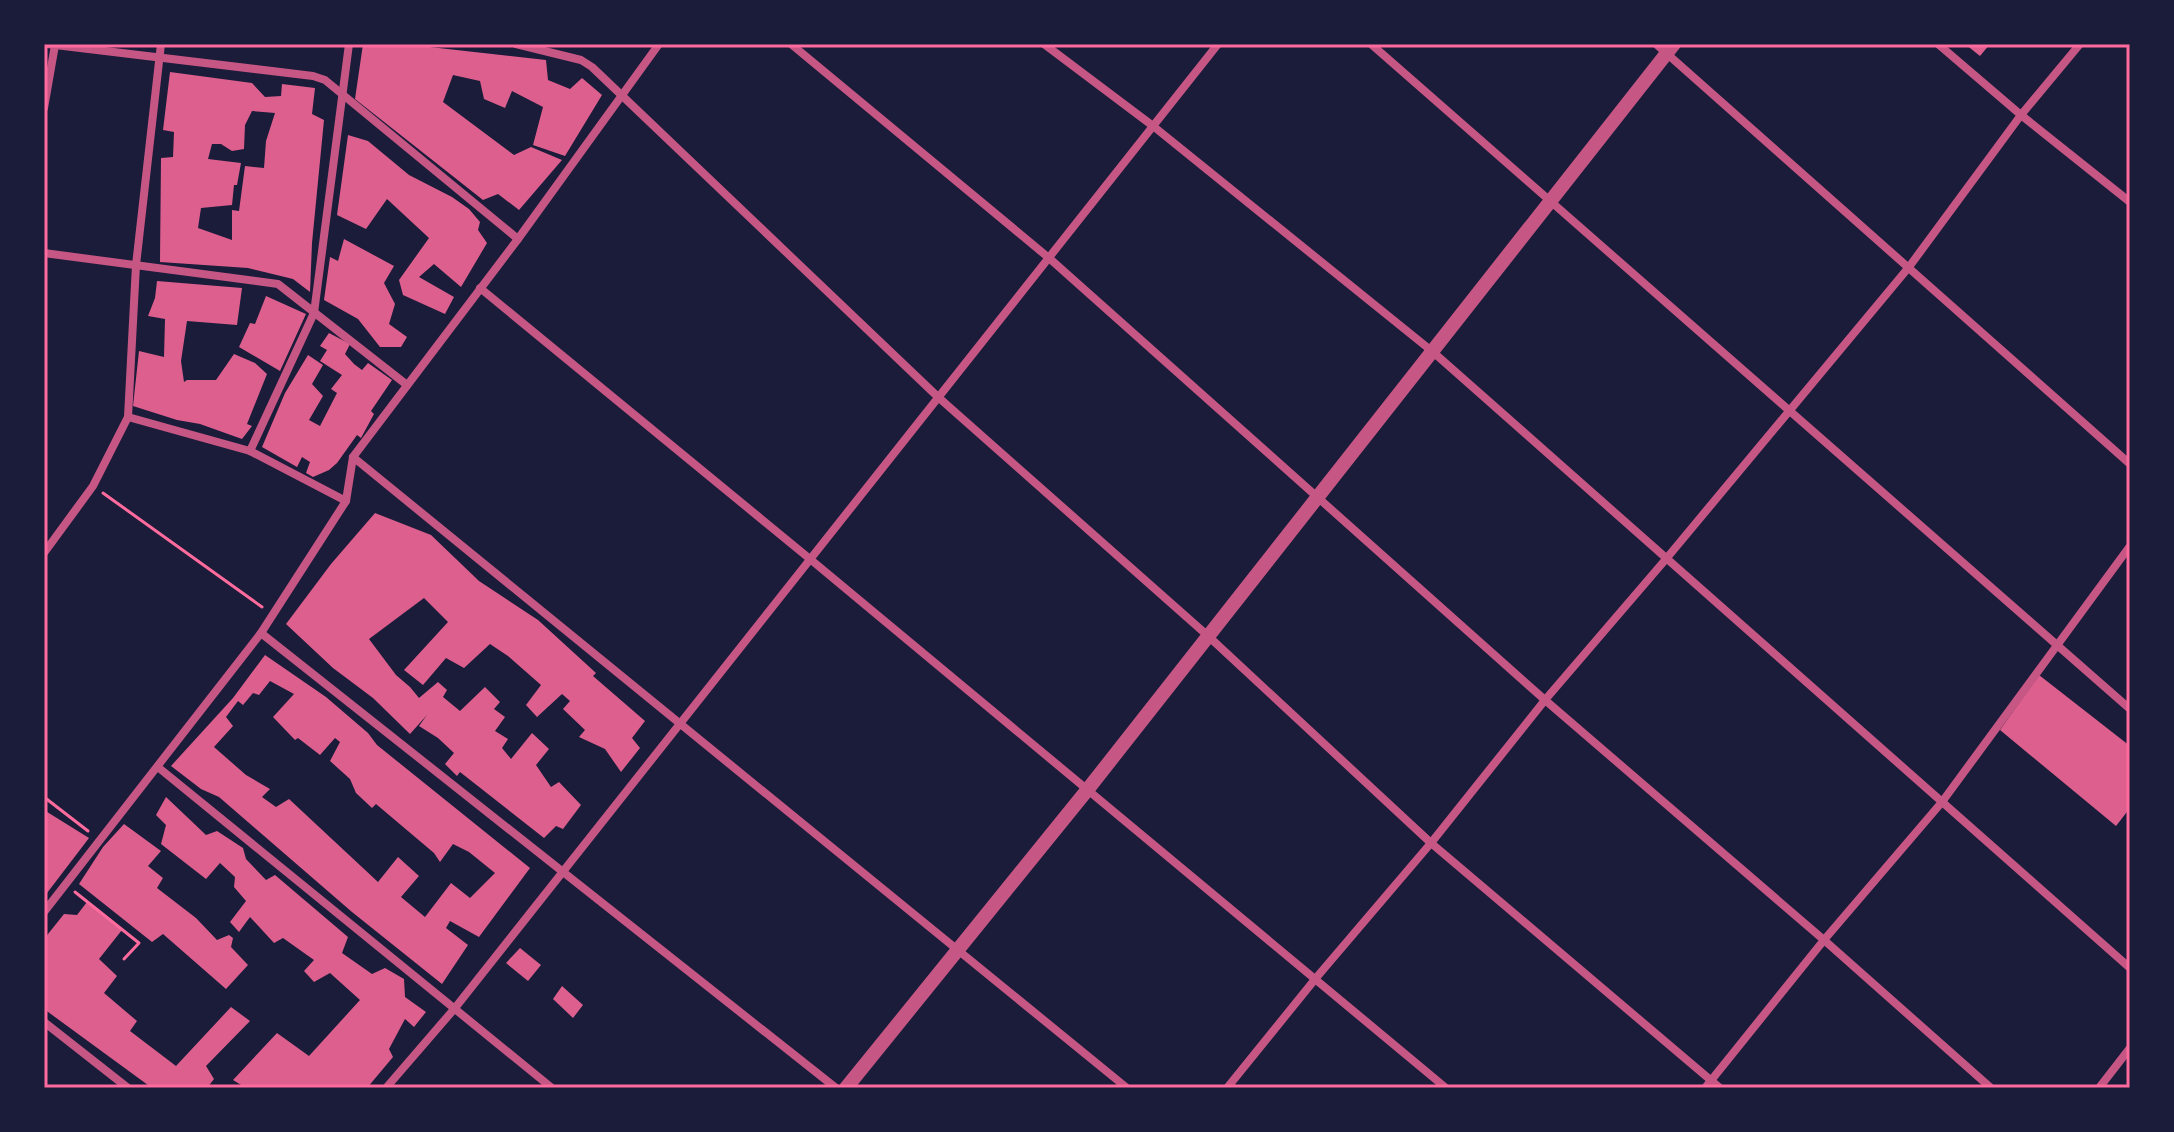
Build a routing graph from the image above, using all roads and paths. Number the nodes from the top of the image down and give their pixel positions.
1 (161, 44) edge
2 (349, 44) edge
3 (516, 44) edge
4 (523, 44) edge
5 (659, 44) edge
6 (791, 44) edge
7 (1044, 44) edge
8 (1218, 44) edge
9 (1371, 44) edge
10 (1938, 44) edge
11 (2080, 44) edge
12 (51, 45) edge
13 (1665, 47) edge
14 (160, 58) junction
15 (341, 95) junction
16 (621, 96) junction
17 (44, 108) edge
18 (2021, 115) junction
19 (1153, 126) junction
20 (1551, 201) junction
21 (2130, 202) edge
22 (518, 239) junction
23 (44, 253) edge
24 (1049, 258) junction
25 (136, 265) junction
26 (1909, 267) junction
27 (480, 288) junction
28 (314, 313) junction
29 (1433, 352) junction
30 (407, 385) junction
31 (938, 397) junction
32 (1791, 411) junction
33 (128, 417) junction
34 (250, 451) junction
35 (353, 457) junction
36 (2130, 464) edge
37 (93, 486) junction
38 (1318, 496) junction
39 (346, 501) junction
40 (2130, 546) edge
41 (44, 553) edge
42 (810, 559) junction
43 (1666, 559) junction
44 (272, 614) junction
45 (261, 633) junction
46 (1207, 635) junction
47 (2056, 646) junction
48 (1545, 700) junction
49 (2130, 709) edge
50 (679, 725) junction
51 (159, 768) junction
52 (1088, 789) junction
53 (44, 797) edge
54 (1942, 802) junction
55 (101, 841) junction
56 (1431, 843) junction
57 (564, 871) junction
58 (66, 884) junction
59 (44, 912) edge
60 (1824, 940) junction
61 (957, 949) junction
62 (124, 959) dead end
63 (2130, 968) edge
64 (1316, 978) junction
65 (455, 1008) junction
66 (44, 1022) edge
67 (2130, 1048) edge
68 (1708, 1084) edge
69 (128, 1088) edge
70 (386, 1088) edge
71 (552, 1088) edge
72 (836, 1088) edge
73 (846, 1088) edge
74 (1127, 1088) edge
75 (1227, 1088) edge
76 (1446, 1088) edge
77 (1720, 1088) edge
78 (1991, 1088) edge
79 (2099, 1088) edge

1 - 14 street
2 - 15 street
3 - 4 street
4 - 16 street
5 - 16 street
6 - 24 street
7 - 19 street
8 - 19 street
9 - 20 street
10 - 18 street
11 - 18 street
12 - 14 street
12 - 17 street
13 - 20 street
13 - 26 street
14 - 15 street
14 - 25 street
15 - 22 street
15 - 28 street
16 - 22 street
16 - 31 street
18 - 21 street
18 - 26 street
19 - 24 street
19 - 29 street
20 - 29 street
20 - 32 street
22 - 27 street
23 - 25 street
24 - 31 street
24 - 38 street
25 - 28 street
25 - 33 street
26 - 32 street
26 - 36 street
27 - 30 street
27 - 42 street
28 - 30 street
28 - 34 street
29 - 38 street
29 - 43 street
30 - 35 street
31 - 42 street
31 - 46 street
32 - 43 street
32 - 47 street
33 - 34 street
33 - 37 street
34 - 39 street
35 - 39 street
35 - 50 street
37 - 41 street
37 - 44 path
38 - 46 street
38 - 48 street
39 - 44 street
40 - 47 street
42 - 50 street
42 - 52 street
43 - 48 street
43 - 54 street
44 - 45 street
45 - 51 street
45 - 57 street
46 - 52 street
46 - 56 street
47 - 49 street
47 - 54 street
48 - 56 street
48 - 60 street
50 - 57 street
50 - 61 street
51 - 55 street
51 - 65 street
52 - 61 street
52 - 64 street
53 - 55 path
54 - 60 street
54 - 63 street
55 - 58 street
56 - 64 street
56 - 68 street
57 - 65 street
57 - 72 street
58 - 59 street
58 - 62 path
60 - 68 street
60 - 78 street
61 - 73 street
61 - 74 street
64 - 75 street
64 - 76 street
65 - 70 street
65 - 71 street
66 - 69 street
67 - 79 street
68 - 77 street

